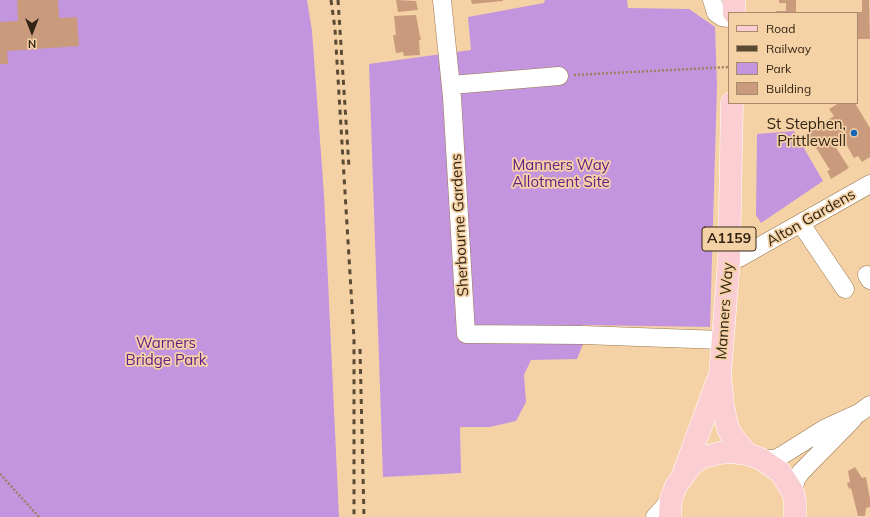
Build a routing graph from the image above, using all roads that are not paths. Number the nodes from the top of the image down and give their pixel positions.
1 (442, 0) edge
2 (712, 0) edge
3 (734, 0) edge
4 (734, 12) edge
5 (728, 18) edge
6 (559, 76) road end
7 (451, 85) junction
8 (732, 104) edge
9 (870, 184) edge
10 (801, 224) junction
11 (729, 260) junction
12 (845, 289) dead end
13 (722, 340) junction
14 (720, 375) junction
15 (866, 414) edge
16 (754, 456) junction
17 (683, 475) junction
18 (793, 492) junction
19 (670, 508) edge
20 (655, 517) edge
21 (795, 517) edge

1 - 7 street, Sherbourne Gardens
2 - 5 street
3 - 4 main road
6 - 7 street
7 - 13 street, Sherbourne Gardens
8 - 11 main road, Manners Way / A1159
9 - 10 street, Alton Gardens
10 - 11 street, Alton Gardens
10 - 12 street
11 - 13 main road, Manners Way / A1159
13 - 14 main road, Manners Way / A1159
14 - 16 main road, Manners Way / A1159
14 - 17 main road, Manners Way / A1159
15 - 16 street
15 - 18 street
16 - 17 main road, A1159
16 - 18 main road, A1159
17 - 19 main road, A1159
18 - 21 main road, A1159
19 - 20 street

